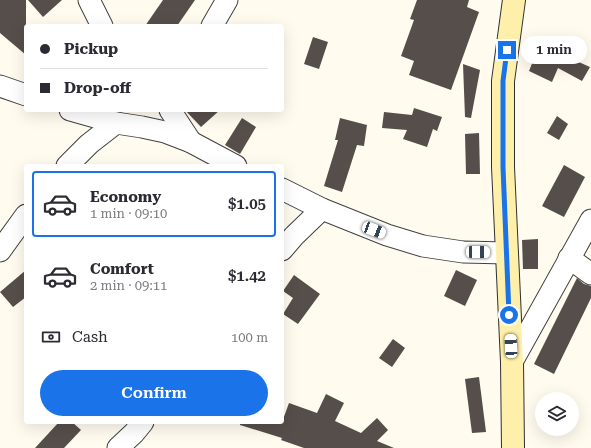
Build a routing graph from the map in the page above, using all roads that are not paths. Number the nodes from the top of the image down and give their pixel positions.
1 (89, 0) edge
2 (227, 0) edge
3 (514, 0) edge
4 (101, 24) edge
5 (213, 24) edge
6 (0, 86) edge
7 (24, 94) edge
8 (77, 112) edge
9 (171, 112) edge
10 (116, 123) junction
11 (191, 142) junction
12 (69, 164) edge
13 (232, 164) edge
14 (284, 190) edge
15 (322, 209) junction
16 (24, 217) edge
17 (591, 220) edge
18 (284, 248) edge
19 (0, 251) edge
20 (507, 252) junction
21 (569, 258) junction
22 (591, 274) edge
23 (512, 362) junction
24 (141, 424) edge
25 (118, 448) edge
26 (513, 448) edge

1 - 4 street
2 - 5 street
3 - 20 street
6 - 7 street
8 - 10 street
9 - 11 street
10 - 11 street
10 - 12 street
11 - 13 street
14 - 15 street
15 - 18 street
15 - 20 street
16 - 19 street
17 - 21 street
20 - 23 street
21 - 22 street
21 - 23 street
23 - 26 street
24 - 25 street

